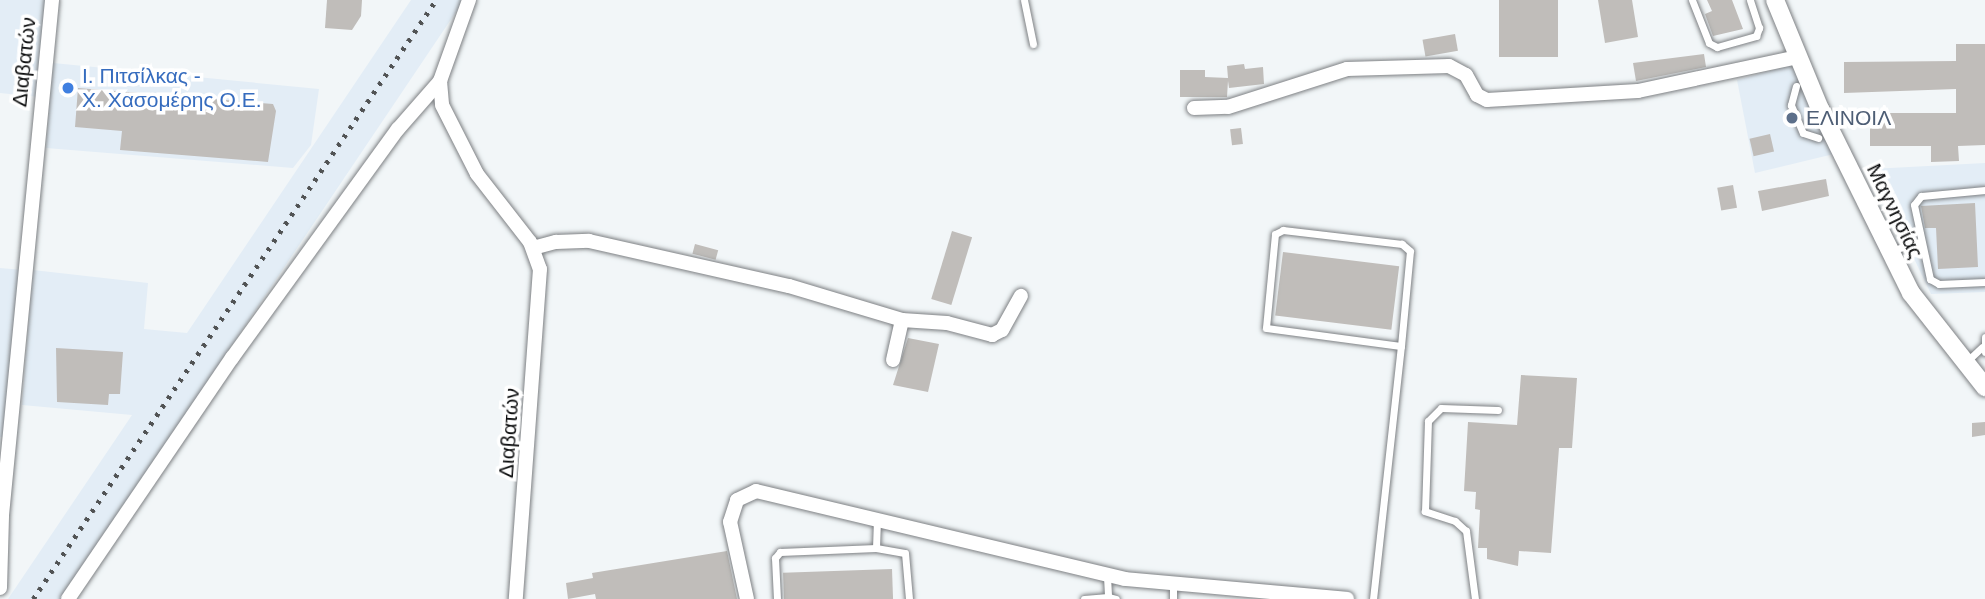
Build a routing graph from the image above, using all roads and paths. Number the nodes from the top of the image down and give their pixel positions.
1 (52, 0) edge
2 (469, 0) edge
3 (1024, 0) edge
4 (1692, 0) edge
5 (1750, 0) edge
6 (1775, 0) edge
7 (1033, 44) dead end
8 (1798, 57) junction
9 (440, 81) junction
10 (1796, 86) dead end
11 (1194, 108) dead end
12 (1818, 138) dead end
13 (1985, 190) edge
14 (1920, 242) junction
15 (533, 248) junction
16 (1890, 251) junction
17 (1985, 282) edge
18 (1021, 296) dead end
19 (902, 320) junction
20 (1985, 337) edge
21 (1401, 345) junction
22 (1984, 349) edge
23 (893, 360) dead end
24 (1965, 363) junction
25 (1985, 387) edge
26 (1498, 410) dead end
27 (877, 518) junction
28 (876, 548) junction
29 (1107, 575) junction
30 (1173, 583) junction
31 (0, 588) edge
32 (1291, 596) edge
33 (1112, 598) edge
34 (68, 599) edge
35 (516, 599) edge
36 (747, 599) edge
37 (777, 599) edge
38 (909, 599) edge
39 (1084, 599) edge
40 (1173, 599) edge
41 (1347, 599) edge
42 (1374, 599) edge
43 (1475, 599) edge

1 - 31 street, Διαβατών
2 - 9 street
3 - 7 lane
4 - 5 lane
6 - 8 street, Μαγνησίας
8 - 11 street
8 - 16 street, Μαγνησίας
9 - 15 street
9 - 34 street
10 - 12 lane
13 - 14 lane
14 - 16 lane
14 - 17 lane
15 - 19 street
15 - 35 street, Διαβατών
16 - 24 street, Μαγνησίας
18 - 19 street
19 - 23 street
20 - 22 lane
21 - 21 lane
21 - 42 lane
22 - 24 lane
24 - 25 street, Μαγνησίας
26 - 43 lane
27 - 28 lane
27 - 29 street
27 - 36 street
28 - 37 lane
28 - 38 lane
29 - 30 street
29 - 33 lane
30 - 32 street
30 - 40 lane
32 - 41 street
33 - 39 lane

